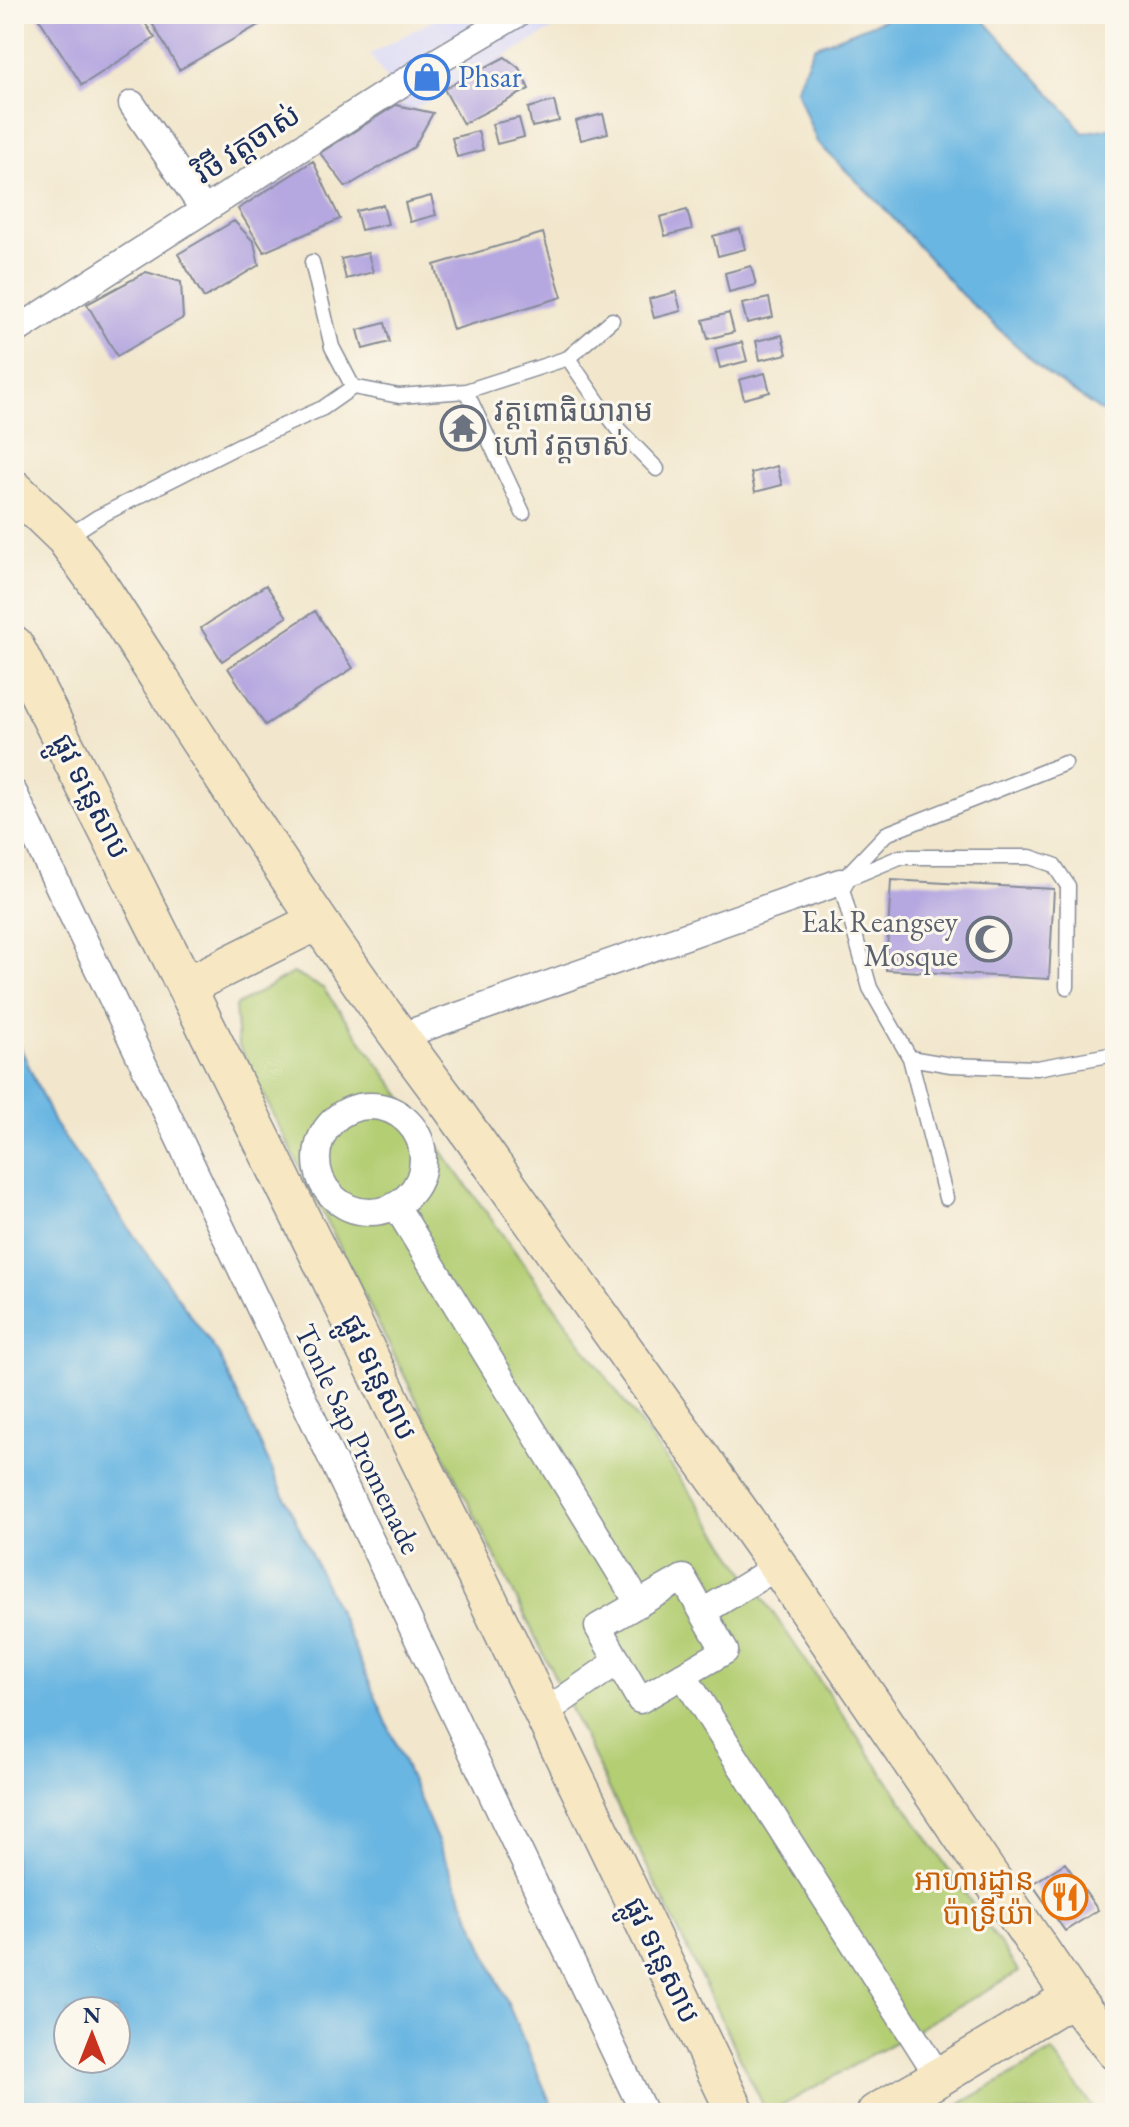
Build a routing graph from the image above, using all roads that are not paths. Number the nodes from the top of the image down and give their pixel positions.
1 (517, 14) edge
2 (132, 104) dead end
3 (204, 210) junction
4 (312, 262) dead end
5 (612, 320) dead end
6 (14, 332) edge
7 (568, 358) junction
8 (353, 387) junction
9 (466, 391) junction
10 (657, 469) dead end
11 (14, 489) edge
12 (523, 513) dead end
13 (65, 538) junction
14 (14, 645) edge
15 (1065, 763) dead end
16 (14, 793) edge
17 (840, 882) junction
18 (317, 921) junction
19 (187, 986) junction
20 (1067, 987) dead end
21 (398, 1037) junction
22 (1115, 1054) edge
23 (910, 1058) junction
24 (450, 1105) junction
25 (414, 1130) junction
26 (308, 1191) junction
27 (946, 1198) dead end
28 (396, 1206) junction
29 (778, 1566) junction
30 (639, 1604) junction
31 (703, 1612) junction
32 (618, 1661) junction
33 (683, 1675) junction
34 (544, 1713) junction
35 (1072, 1997) junction
36 (1115, 2051) edge
37 (939, 2077) junction
38 (644, 2113) edge
39 (736, 2113) edge
40 (876, 2113) edge

1 - 3 street, វិថី វត្តចាស់
2 - 3 street
3 - 6 street, វិថី វត្តចាស់
4 - 8 lane
5 - 7 lane
7 - 9 lane
7 - 10 lane
8 - 9 lane
8 - 13 lane
9 - 12 lane
11 - 13 street
13 - 18 street
14 - 19 street, ផ្លូវ ទន្លេសាប
15 - 17 lane
16 - 38 street, Tonle Sap Promenade
17 - 20 lane
17 - 21 street
17 - 23 lane
18 - 19 street
18 - 21 street
19 - 26 street, ផ្លូវ ទន្លេសាប
21 - 24 street
22 - 23 lane
23 - 27 lane
24 - 25 street
24 - 29 street
25 - 26 street
25 - 28 street
26 - 28 street
26 - 34 street, ផ្លូវ ទន្លេសាប
28 - 30 street
29 - 31 street
29 - 35 street
30 - 31 street
30 - 32 street
31 - 33 street
32 - 33 street
32 - 34 street
33 - 37 street
34 - 39 street, ផ្លូវ ទន្លេសាប
35 - 36 street
35 - 37 street
37 - 40 street

